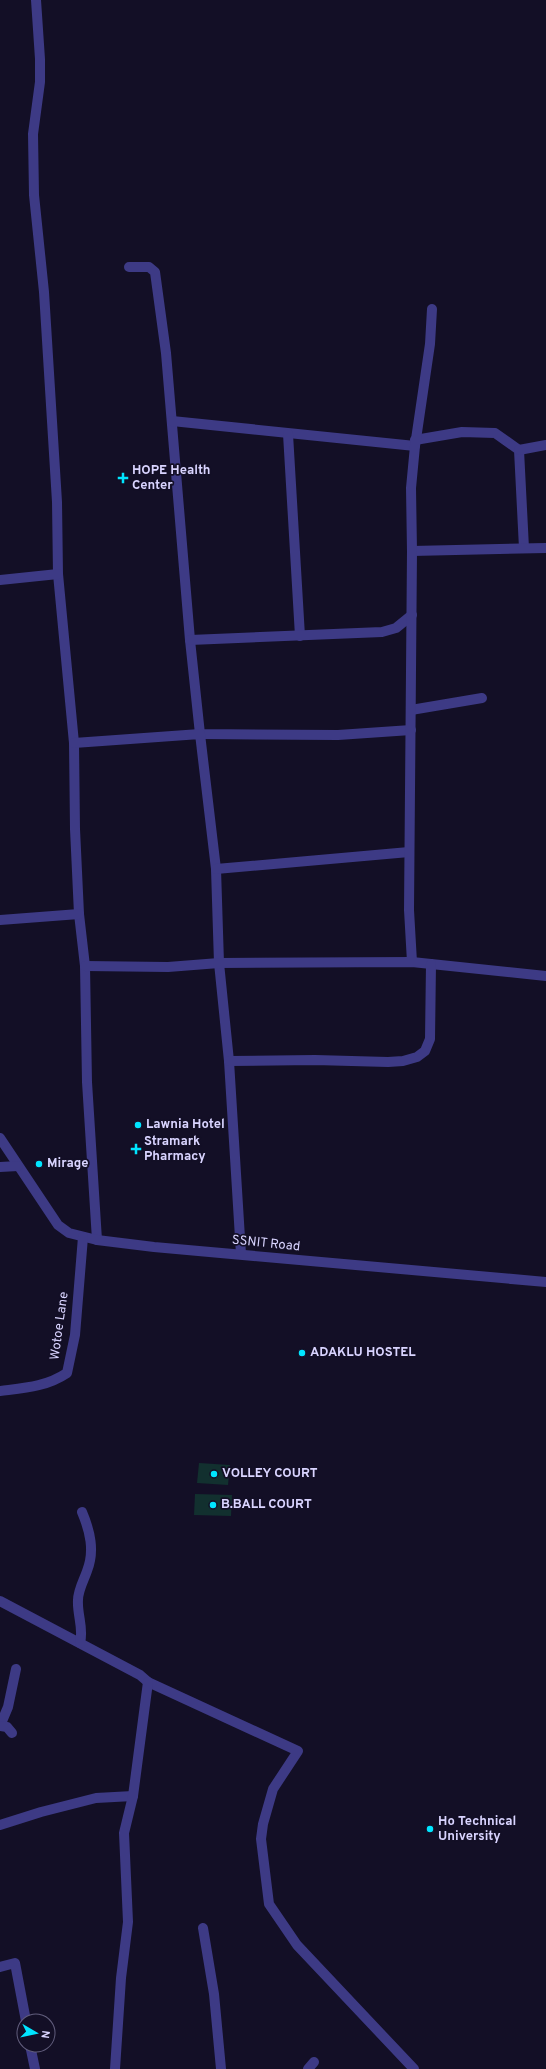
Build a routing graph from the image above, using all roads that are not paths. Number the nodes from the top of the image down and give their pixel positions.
1 (36, 0) edge
2 (130, 266) dead end
3 (432, 309) dead end
4 (172, 421) junction
5 (288, 434) junction
6 (415, 443) junction
7 (546, 445) edge
8 (519, 450) junction
9 (524, 548) junction
10 (546, 548) edge
11 (412, 551) junction
12 (58, 574) junction
13 (0, 580) edge
14 (412, 615) junction
15 (300, 636) junction
16 (190, 640) junction
17 (482, 698) dead end
18 (411, 710) junction
19 (411, 730) junction
20 (200, 734) junction
21 (74, 743) junction
22 (409, 852) junction
23 (216, 869) junction
24 (79, 914) junction
25 (0, 920) edge
26 (412, 962) junction
27 (219, 963) junction
28 (431, 964) junction
29 (85, 966) junction
30 (546, 976) edge
31 (229, 1062) junction
32 (0, 1138) edge
33 (18, 1166) junction
34 (0, 1167) edge
35 (83, 1237) junction
36 (97, 1240) junction
37 (241, 1254) junction
38 (546, 1282) edge
39 (0, 1391) edge
40 (82, 1512) dead end
41 (0, 1601) edge
42 (80, 1643) junction
43 (16, 1669) dead end
44 (148, 1682) junction
45 (0, 1726) edge
46 (12, 1733) dead end
47 (133, 1796) junction
48 (0, 1825) edge
49 (203, 1928) dead end
50 (0, 1967) edge
51 (24, 2013) edge
52 (32, 2053) edge
53 (35, 2069) edge
54 (116, 2069) edge
55 (221, 2069) edge
56 (414, 2069) edge

1 - 12 street
2 - 4 street
3 - 6 street
4 - 5 street
4 - 16 street
5 - 6 street
5 - 15 street
6 - 8 street
6 - 11 street
7 - 8 street
8 - 9 street
9 - 10 street
9 - 11 street
11 - 14 street
12 - 13 street
12 - 21 street
14 - 15 street
14 - 18 street
15 - 16 street
16 - 20 street
17 - 18 street
18 - 19 street
19 - 20 street
19 - 22 street
20 - 21 street
20 - 23 street
21 - 24 street
22 - 23 street
22 - 26 street
23 - 27 street
24 - 25 street
24 - 29 street
26 - 27 street
26 - 28 street
27 - 29 street
27 - 31 street
28 - 30 street
28 - 31 street
29 - 36 street
31 - 37 street
32 - 33 street, SSNIT Road
33 - 34 street
33 - 35 street, SSNIT Road
35 - 36 street, SSNIT Road
35 - 39 street, Wotoe Lane
36 - 37 street, SSNIT Road
37 - 38 street, SSNIT Road
40 - 42 street
41 - 42 street
42 - 44 street
43 - 45 street
44 - 47 street
44 - 56 street
45 - 46 street
47 - 48 street
47 - 54 street
49 - 55 street
50 - 51 street
52 - 53 street

